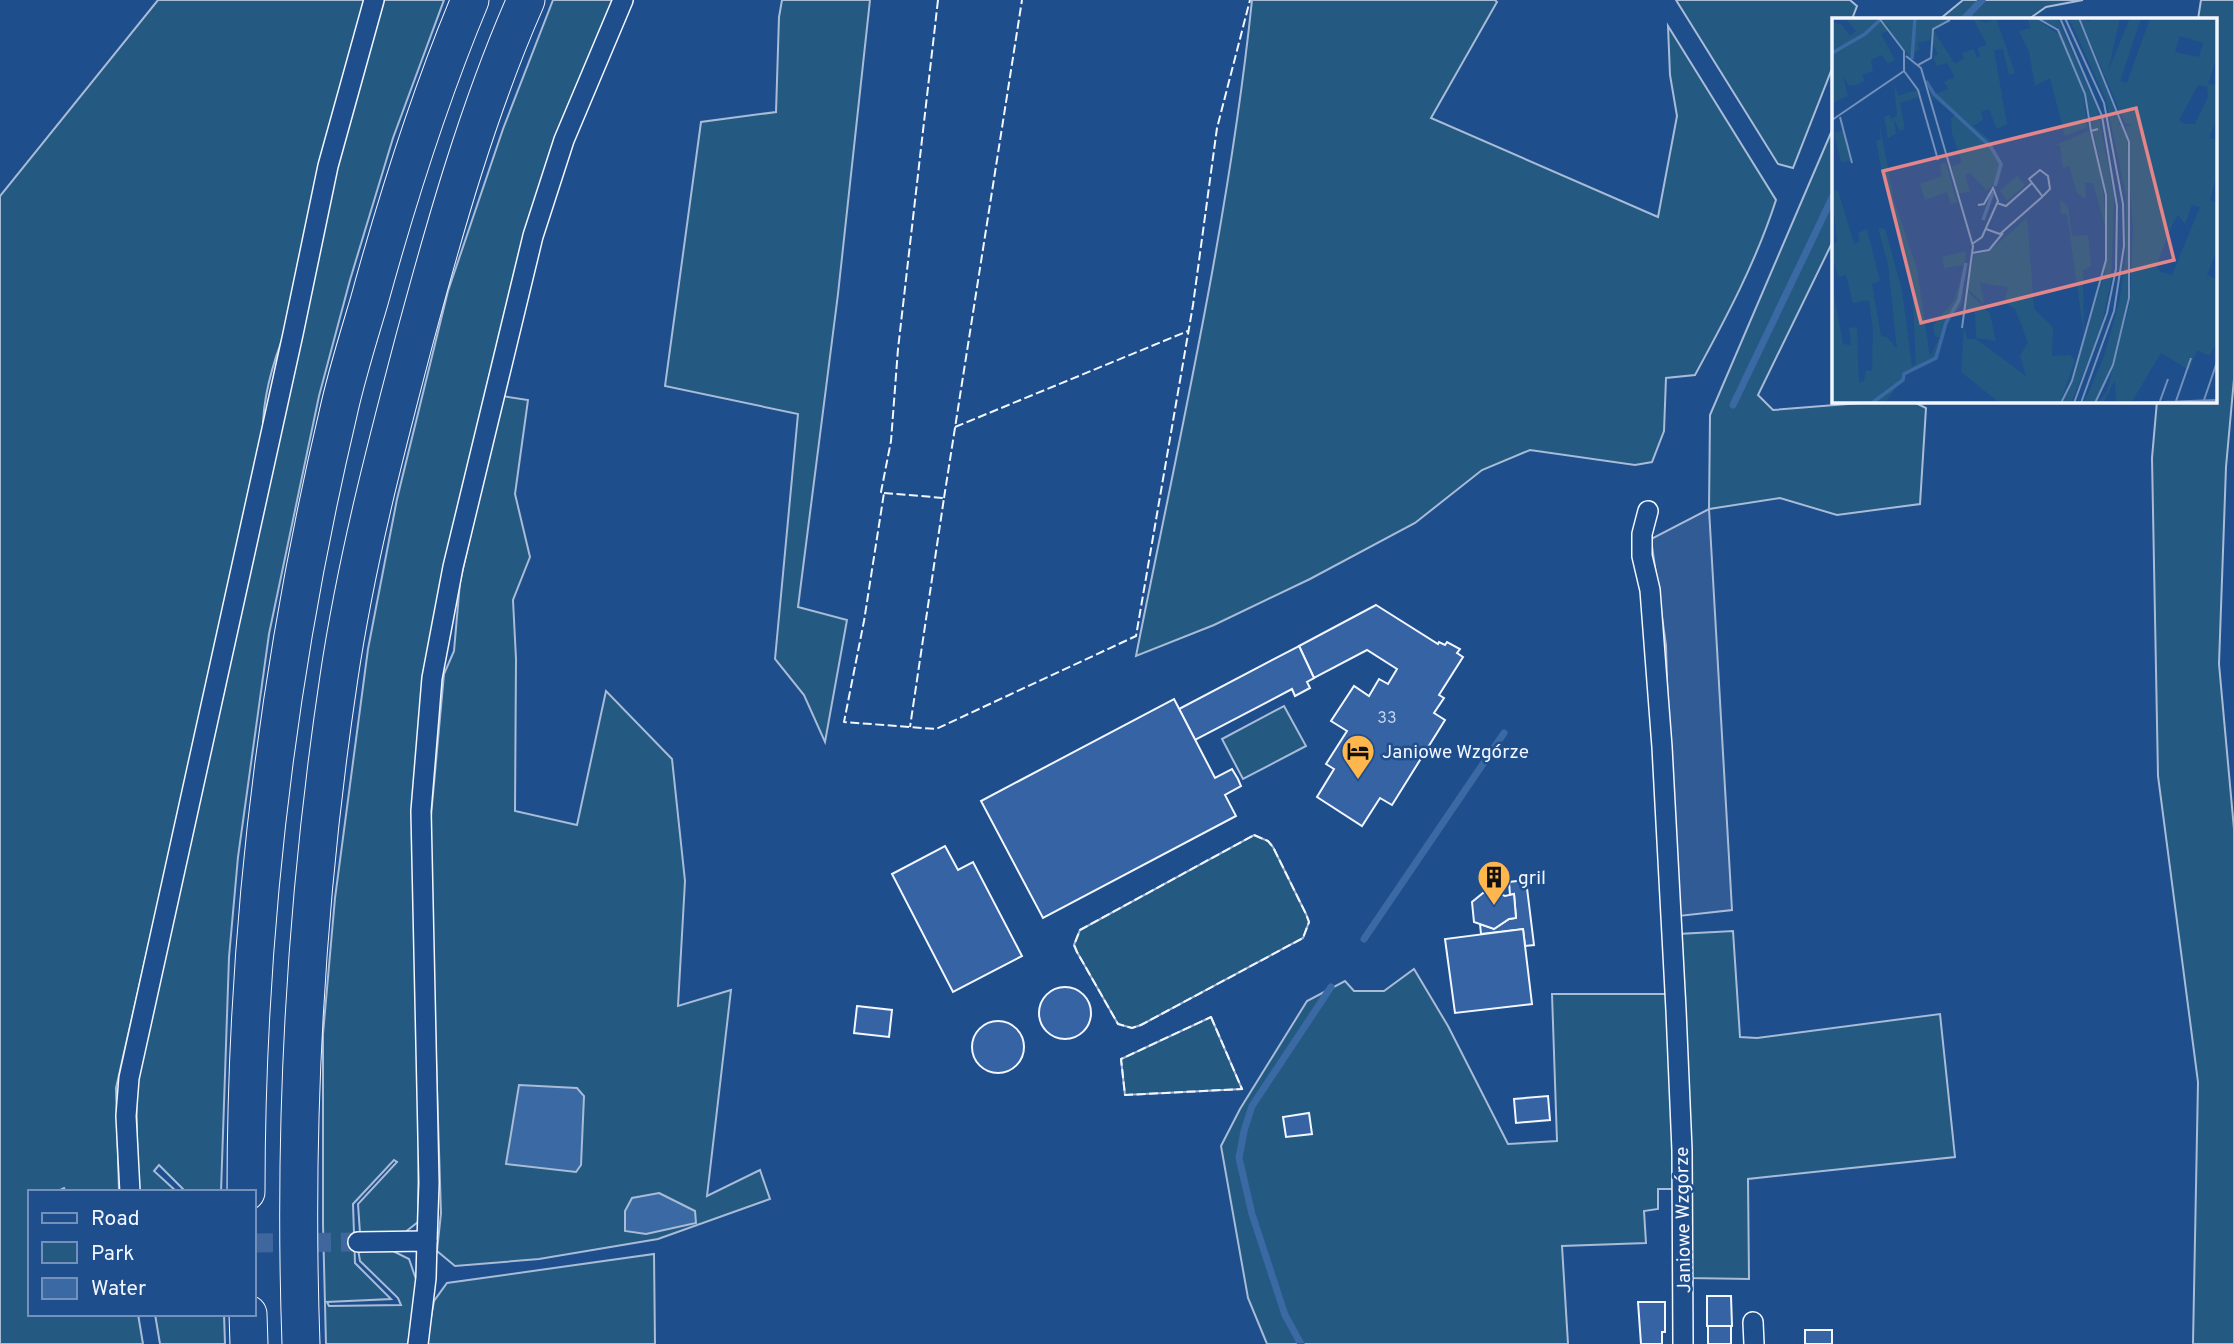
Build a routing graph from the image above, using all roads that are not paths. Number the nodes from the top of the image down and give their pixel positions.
1 (374, 0) edge
2 (470, 0) edge
3 (526, 0) edge
4 (623, 0) edge
5 (1648, 511) dead end
6 (130, 1190) edge
7 (246, 1190) edge
8 (427, 1241) junction
9 (358, 1242) tunnel mouth
10 (248, 1316) edge
11 (1752, 1322) dead end
12 (249, 1344) edge
13 (301, 1344) edge
14 (418, 1344) edge
15 (1683, 1344) edge
16 (1754, 1344) edge

1 - 6 street
2 - 7 highway
3 - 13 highway
4 - 8 street
5 - 15 street, Janiowe Wzgórze
8 - 9 street
8 - 14 street
10 - 12 highway
11 - 16 street

